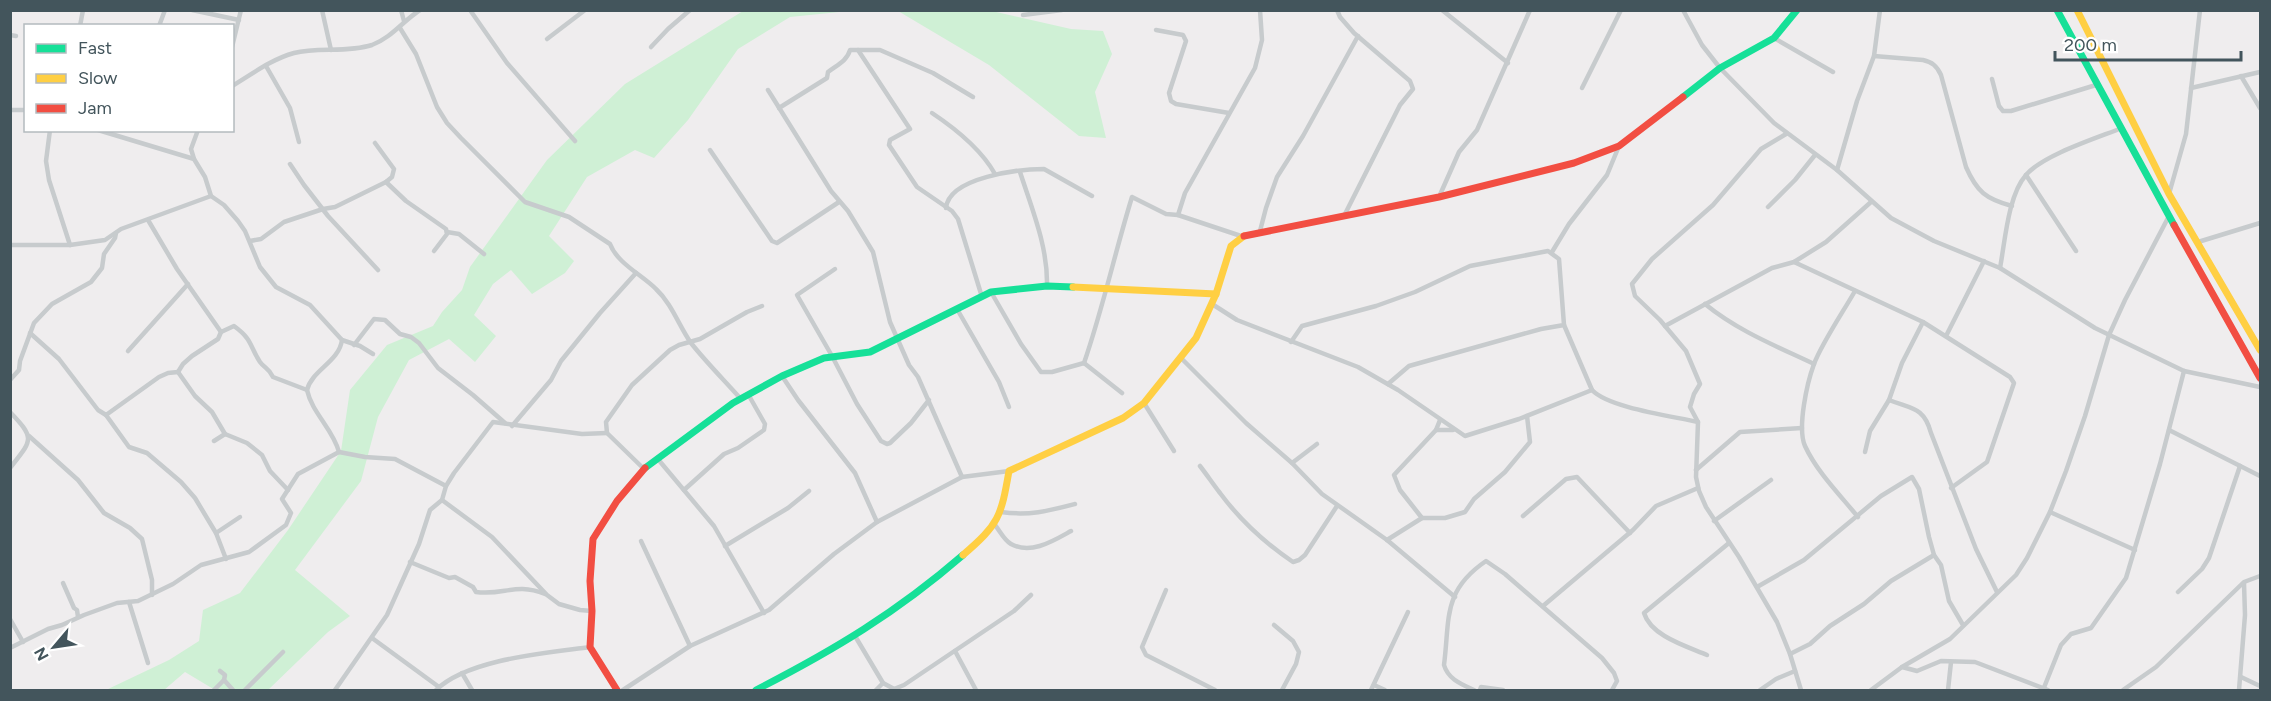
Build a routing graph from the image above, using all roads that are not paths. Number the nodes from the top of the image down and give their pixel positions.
1 (192, 10) edge
2 (241, 10) edge
3 (322, 10) edge
4 (401, 10) edge
5 (420, 10) edge
6 (470, 10) edge
7 (585, 10) edge
8 (690, 10) edge
9 (1062, 10) edge
10 (1260, 10) edge
11 (1337, 10) edge
12 (1530, 10) edge
13 (1621, 10) edge
14 (1683, 10) edge
15 (1797, 10) edge
16 (1880, 10) edge
17 (2057, 10) edge
18 (2077, 10) edge
19 (2200, 10) edge
20 (1445, 11) edge
21 (1023, 15) dead end
22 (238, 20) junction
23 (404, 21) junction
24 (400, 28) junction
25 (1156, 30) dead end
26 (1358, 36) junction
27 (234, 38) edge
28 (1774, 38) junction
29 (547, 39) dead end
30 (651, 47) dead end
31 (331, 50) junction
32 (858, 50) junction
33 (1874, 56) junction
34 (1508, 63) junction
35 (266, 66) junction
36 (1720, 68) junction
37 (1833, 72) dead end
38 (2260, 72) edge
39 (2241, 76) junction
40 (1992, 79) dead end
41 (234, 85) edge
42 (2096, 85) junction
43 (1582, 88) dead end
44 (2191, 88) junction
45 (768, 90) dead end
46 (973, 97) dead end
47 (779, 108) junction
48 (2260, 108) edge
49 (932, 113) dead end
50 (1229, 113) junction
51 (2122, 128) junction
52 (50, 132) edge
53 (117, 132) edge
54 (197, 132) edge
55 (1786, 134) junction
56 (575, 141) dead end
57 (299, 142) dead end
58 (375, 143) dead end
59 (1619, 146) junction
60 (710, 150) dead end
61 (1815, 155) junction
62 (194, 159) junction
63 (290, 164) dead end
64 (1837, 170) junction
65 (1020, 172) junction
66 (995, 174) junction
67 (2026, 175) junction
68 (386, 182) junction
69 (2169, 194) junction
70 (211, 196) junction
71 (1092, 196) dead end
72 (1439, 197) junction
73 (839, 202) junction
74 (1871, 202) junction
75 (2012, 206) junction
76 (1768, 207) dead end
77 (946, 208) junction
78 (323, 209) junction
79 (1178, 214) junction
80 (1345, 214) junction
81 (2169, 216) junction
82 (148, 220) junction
83 (2260, 223) edge
84 (1260, 231) junction
85 (447, 232) junction
86 (116, 233) junction
87 (1241, 236) junction
88 (250, 241) junction
89 (2198, 242) junction
90 (10, 245) edge
91 (70, 245) junction
92 (434, 251) dead end
93 (2076, 251) dead end
94 (1552, 252) junction
95 (484, 254) dead end
96 (1984, 261) junction
97 (1794, 262) junction
98 (2000, 268) junction
99 (835, 269) dead end
100 (378, 270) dead end
101 (636, 273) junction
102 (188, 284) junction
103 (1047, 286) junction
104 (1108, 290) junction
105 (1855, 291) junction
106 (991, 292) junction
107 (1216, 294) junction
108 (982, 297) junction
109 (1212, 304) junction
110 (1705, 304) junction
111 (762, 306) dead end
112 (957, 309) junction
113 (1923, 322) junction
114 (1564, 325) junction
115 (1665, 326) junction
116 (221, 332) junction
117 (30, 333) junction
118 (2109, 334) junction
119 (1946, 336) junction
120 (342, 340) junction
121 (897, 341) junction
122 (690, 342) junction
123 (1291, 342) junction
124 (354, 345) junction
125 (2260, 350) edge
126 (128, 351) dead end
127 (373, 354) dead end
128 (832, 356) junction
129 (1181, 358) junction
130 (1084, 363) junction
131 (1814, 364) junction
132 (2184, 371) junction
133 (178, 372) junction
134 (782, 375) junction
135 (2260, 378) edge
136 (10, 380) edge
137 (1388, 384) junction
138 (2260, 387) edge
139 (307, 390) junction
140 (1592, 390) junction
141 (1122, 393) dead end
142 (744, 396) junction
143 (929, 400) junction
144 (1889, 400) junction
145 (1144, 403) junction
146 (1009, 407) dead end
147 (10, 412) edge
148 (106, 415) junction
149 (1527, 416) junction
150 (1440, 420) junction
151 (1698, 422) junction
152 (504, 423) junction
153 (513, 426) junction
154 (1802, 428) junction
155 (1436, 430) junction
156 (1453, 430) junction
157 (2169, 430) junction
158 (607, 433) junction
159 (225, 434) junction
160 (29, 436) junction
161 (214, 441) dead end
162 (1317, 444) dead end
163 (1174, 451) dead end
164 (339, 452) junction
165 (1865, 452) dead end
166 (657, 458) junction
167 (1292, 463) junction
168 (1200, 466) dead end
169 (2240, 466) junction
170 (10, 468) edge
171 (644, 469) junction
172 (1696, 470) junction
173 (1009, 471) junction
174 (2260, 476) edge
175 (962, 477) junction
176 (1771, 480) dead end
177 (446, 486) junction
178 (1698, 488) junction
179 (1952, 488) junction
180 (288, 490) junction
181 (684, 490) junction
182 (809, 490) dead end
183 (442, 500) junction
184 (1075, 504) dead end
185 (1337, 506) junction
186 (1001, 512) junction
187 (2050, 512) junction
188 (1523, 516) dead end
189 (240, 517) dead end
190 (1858, 517) junction
191 (1422, 518) junction
192 (1714, 521) junction
193 (877, 522) junction
194 (995, 525) junction
195 (1071, 531) dead end
196 (216, 533) junction
197 (1630, 533) junction
198 (1387, 540) junction
199 (641, 541) dead end
200 (1729, 543) junction
201 (725, 546) junction
202 (2135, 550) junction
203 (1935, 555) junction
204 (226, 559) junction
205 (410, 562) junction
206 (2260, 576) edge
207 (2244, 582) junction
208 (63, 584) dead end
209 (1757, 587) junction
210 (1166, 590) dead end
211 (1997, 592) junction
212 (2178, 592) dead end
213 (152, 595) junction
214 (548, 595) junction
215 (1031, 595) dead end
216 (1455, 597) junction
217 (129, 602) junction
218 (1543, 606) junction
219 (592, 611) junction
220 (1408, 612) dead end
221 (764, 614) junction
222 (78, 617) junction
223 (10, 619) edge
224 (1275, 625) dead end
225 (1963, 625) junction
226 (855, 636) junction
227 (372, 638) junction
228 (23, 642) junction
229 (690, 646) junction
230 (590, 647) junction
231 (10, 648) edge
232 (955, 651) junction
233 (283, 652) dead end
234 (1790, 654) junction
235 (1707, 655) dead end
236 (1951, 662) junction
237 (148, 663) dead end
238 (1902, 667) junction
239 (220, 671) dead end
240 (1795, 671) junction
241 (462, 672) junction
242 (2241, 677) junction
243 (224, 680) junction
244 (883, 683) junction
245 (2260, 686) edge
246 (1373, 688) edge
247 (437, 689) edge
248 (214, 690) edge
249 (233, 690) edge
250 (245, 690) edge
251 (335, 690) edge
252 (472, 690) edge
253 (616, 690) edge
254 (623, 690) edge
255 (756, 690) edge
256 (876, 690) edge
257 (895, 690) edge
258 (976, 690) edge
259 (1215, 690) edge
260 (1282, 690) edge
261 (1384, 690) edge
262 (1474, 690) edge
263 (1480, 690) edge
264 (1503, 690) edge
265 (1612, 690) edge
266 (1760, 690) edge
267 (1801, 690) edge
268 (1871, 690) edge
269 (1948, 690) edge
270 (2045, 690) edge
271 (2123, 690) edge
272 (2239, 690) edge

1 - 22 street
2 - 22 street
3 - 31 street
4 - 23 street
5 - 23 street
6 - 56 street
7 - 29 street
8 - 30 street
9 - 21 street
10 - 50 street
11 - 26 street
12 - 34 street
13 - 43 street
14 - 36 street
15 - 28 street
16 - 33 street
17 - 42 street
18 - 69 street
19 - 44 street
20 - 34 street
22 - 27 street
23 - 24 street
24 - 31 street
24 - 101 street
25 - 50 street
26 - 80 street
26 - 84 street
28 - 36 street
28 - 37 street
31 - 35 street
32 - 46 street
32 - 47 street
32 - 77 street
33 - 64 street
33 - 75 street
34 - 72 street
35 - 41 street
35 - 57 street
36 - 55 street
36 - 59 street
38 - 39 street
39 - 44 street
39 - 48 street
40 - 42 street
42 - 51 street
44 - 69 street
45 - 47 street
47 - 73 street
49 - 66 street
50 - 79 street
51 - 67 street
51 - 81 street
52 - 91 street
53 - 62 street
54 - 62 street
55 - 61 street
55 - 115 street
58 - 68 street
59 - 72 street
59 - 94 street
60 - 73 street
61 - 64 street
61 - 76 street
62 - 70 street
63 - 78 street
64 - 74 street
65 - 66 street
65 - 71 street
65 - 103 street
66 - 77 street
67 - 75 street
67 - 93 street
68 - 78 street
68 - 85 street
69 - 89 street
70 - 82 street
70 - 88 street
72 - 80 street
73 - 121 street
74 - 96 street
74 - 97 street
75 - 98 street
77 - 108 street
78 - 88 street
78 - 100 street
79 - 87 street
79 - 104 street
80 - 84 street
81 - 118 street
81 - 135 street
82 - 86 street
82 - 102 street
83 - 89 street
84 - 87 street
85 - 92 street
85 - 95 street
86 - 91 street
86 - 117 street
87 - 107 street
88 - 120 street
89 - 125 street
90 - 91 street
94 - 114 street
94 - 123 street
96 - 98 street
96 - 119 street
97 - 105 street
97 - 110 street
98 - 118 street
99 - 128 street
101 - 122 street
101 - 153 street
102 - 116 street
102 - 126 street
103 - 104 street
103 - 106 street
104 - 107 street
104 - 130 street
105 - 113 street
105 - 131 street
106 - 108 street
106 - 130 street
107 - 109 street
108 - 112 street
109 - 123 street
109 - 129 street
110 - 115 street
110 - 131 street
111 - 122 street
112 - 121 street
112 - 146 street
113 - 119 street
113 - 144 street
114 - 137 street
114 - 140 street
115 - 151 street
116 - 133 street
116 - 139 street
117 - 136 street
117 - 148 street
118 - 132 street
118 - 187 street
119 - 179 street
120 - 124 street
120 - 139 street
121 - 128 street
121 - 143 street
122 - 142 street
122 - 158 street
123 - 137 street
124 - 127 street
124 - 152 street
128 - 134 street
128 - 143 street
129 - 145 street
129 - 167 street
130 - 141 street
131 - 154 street
132 - 138 street
132 - 157 street
133 - 148 street
133 - 159 street
134 - 142 street
134 - 193 street
137 - 150 street
139 - 164 street
140 - 149 street
140 - 151 street
142 - 166 street
142 - 181 street
143 - 175 street
144 - 165 street
144 - 179 street
145 - 163 street
145 - 173 street
147 - 160 street
148 - 196 street
149 - 156 street
149 - 191 street
150 - 155 street
150 - 156 street
151 - 172 street
152 - 153 street
152 - 177 street
153 - 158 street
154 - 172 street
154 - 190 street
155 - 156 street
155 - 191 street
157 - 169 street
157 - 202 street
158 - 171 street
159 - 161 street
159 - 180 street
160 - 170 street
160 - 213 street
162 - 167 street
164 - 177 street
164 - 180 street
166 - 171 street
166 - 181 street
167 - 185 street
168 - 185 street
169 - 174 street
169 - 212 street
171 - 219 street
172 - 178 street
173 - 175 street
173 - 186 street
175 - 193 street
176 - 192 street
177 - 183 street
178 - 192 street
178 - 197 street
179 - 211 street
180 - 204 street
181 - 201 street
182 - 201 street
183 - 205 street
183 - 214 street
184 - 186 street
185 - 198 street
186 - 194 street
187 - 202 street
187 - 211 street
188 - 197 street
189 - 196 street
190 - 203 street
190 - 209 street
191 - 198 street
192 - 200 street
193 - 221 street
194 - 195 street
194 - 226 street
196 - 204 street
197 - 218 street
198 - 216 street
199 - 229 street
200 - 209 street
200 - 235 street
201 - 221 street
202 - 270 street
203 - 225 street
203 - 234 street
204 - 213 street
205 - 214 street
205 - 227 street
206 - 207 street
207 - 242 street
207 - 271 street
208 - 222 street
209 - 234 street
210 - 259 street
211 - 225 street
213 - 217 street
214 - 219 street
215 - 232 street
216 - 218 street
216 - 262 street
217 - 222 street
217 - 237 street
218 - 265 street
219 - 230 street
220 - 246 street
221 - 229 street
222 - 228 street
223 - 228 street
224 - 260 street
225 - 238 street
226 - 244 street
226 - 255 street
227 - 247 street
227 - 251 street
228 - 231 street
229 - 254 street
230 - 241 street
230 - 253 street
232 - 257 street
232 - 258 street
233 - 250 street
234 - 240 street
236 - 238 street
236 - 269 street
236 - 270 street
238 - 268 street
239 - 243 street
240 - 266 street
240 - 267 street
241 - 247 street
241 - 252 street
242 - 245 street
242 - 272 street
243 - 248 street
243 - 249 street
244 - 256 street
244 - 257 street
246 - 261 street
263 - 264 street

